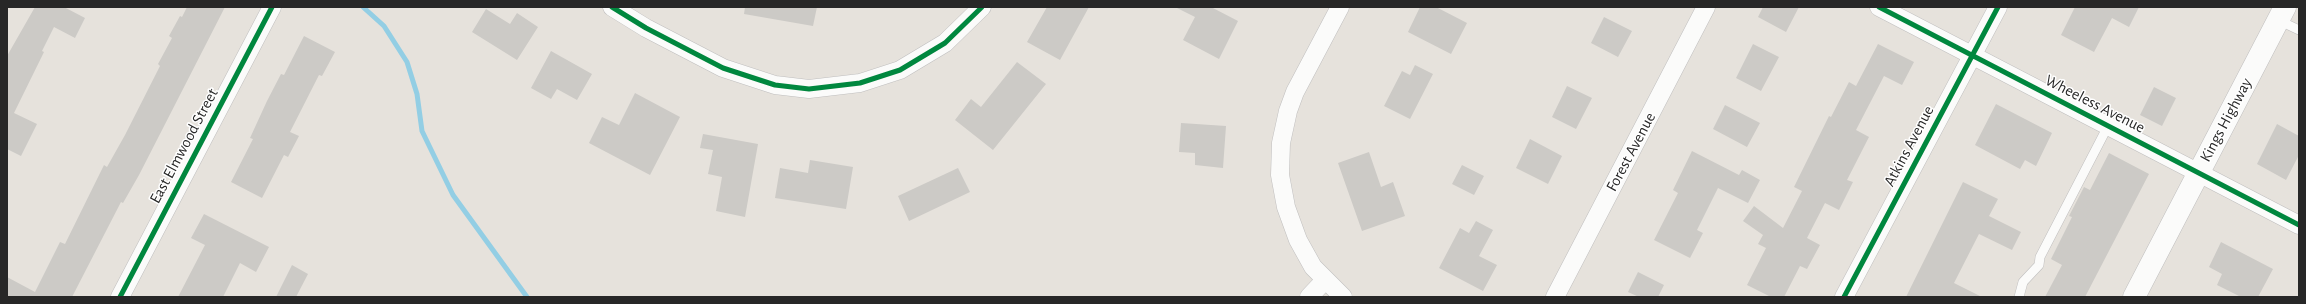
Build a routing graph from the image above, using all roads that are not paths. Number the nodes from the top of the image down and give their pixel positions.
1 (272, 7) edge
2 (612, 7) edge
3 (982, 7) edge
4 (1340, 7) edge
5 (1706, 7) edge
6 (1878, 7) edge
7 (1998, 7) edge
8 (2282, 13) edge
9 (2299, 30) edge
10 (1971, 56) junction
11 (2108, 126) junction
12 (2199, 172) junction
13 (2299, 225) edge
14 (1325, 280) junction
15 (120, 297) edge
16 (1309, 297) edge
17 (1343, 297) edge
18 (1555, 297) edge
19 (1844, 297) edge
20 (2019, 297) edge
21 (2134, 297) edge

1 - 15 street, East Elmwood Street
2 - 3 street
4 - 14 street
5 - 18 street, Forest Avenue
6 - 10 street, Wheeless Avenue
7 - 10 street, Atkins Avenue
8 - 9 lane
8 - 12 main road, Kings Highway
10 - 11 street, Wheeless Avenue
10 - 19 street, Atkins Avenue
11 - 12 street, Wheeless Avenue
11 - 20 lane
12 - 13 street, Wheeless Avenue
12 - 21 main road, Kings Highway
14 - 16 street
14 - 17 street

